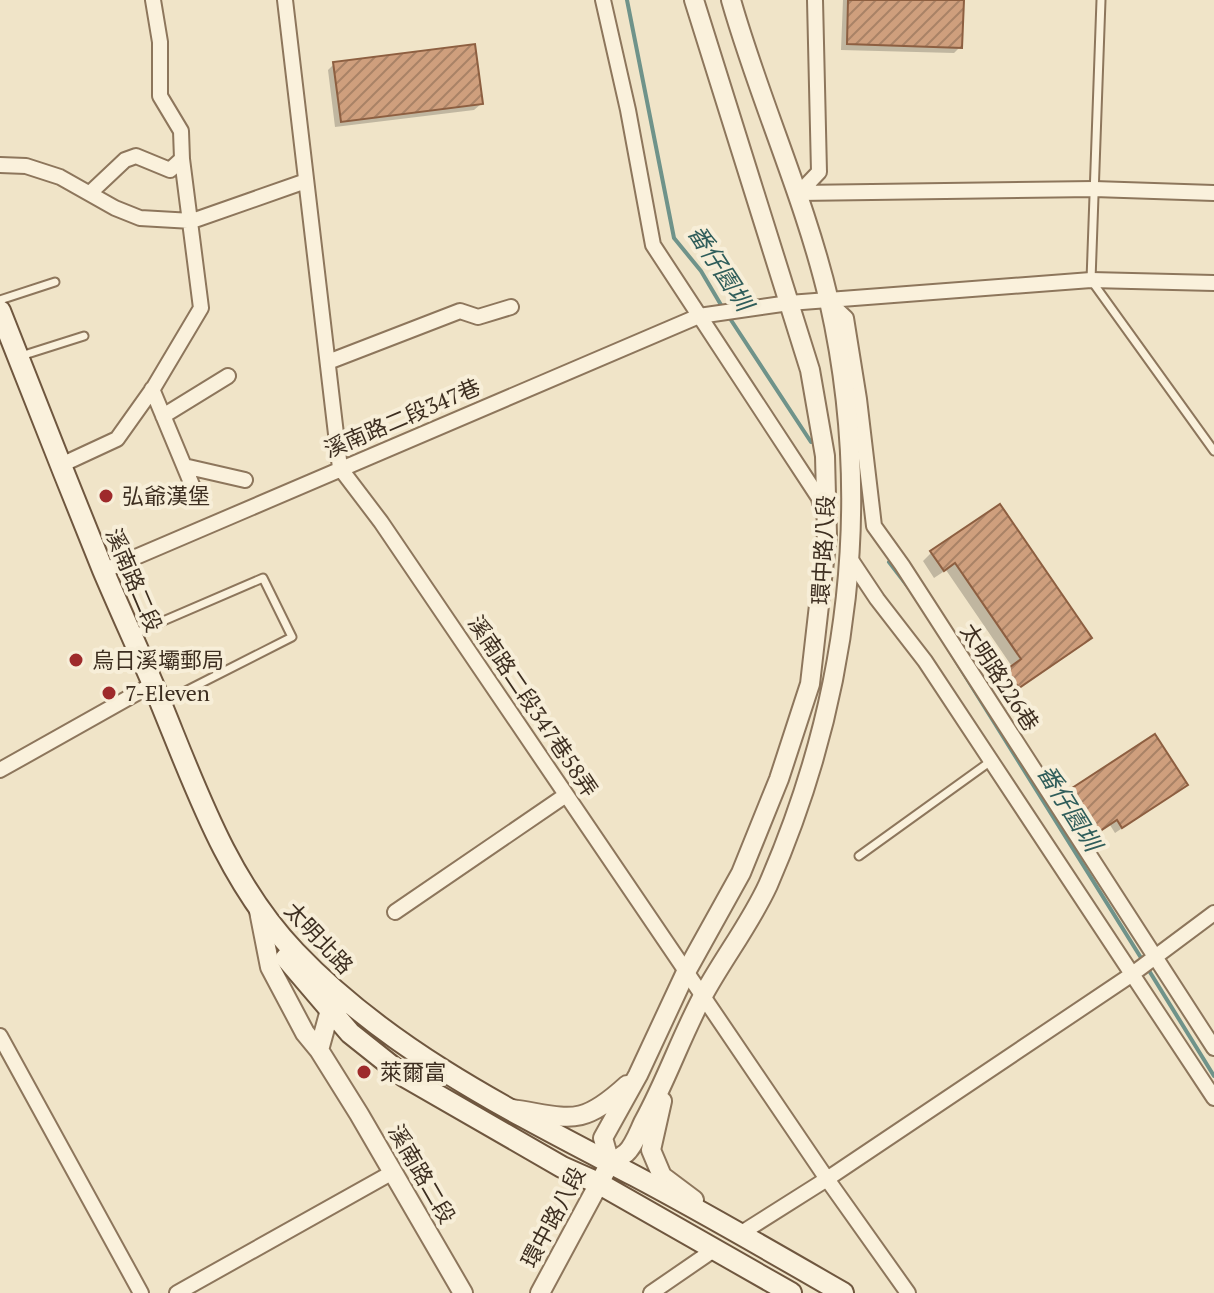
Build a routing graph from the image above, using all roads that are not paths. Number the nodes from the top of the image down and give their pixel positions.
1 (153, 0) edge
2 (285, 0) edge
3 (603, 0) edge
4 (694, 0) edge
5 (731, 0) edge
6 (738, 0) edge
7 (815, 0) edge
8 (1101, 0) edge
9 (739, 27) junction
10 (182, 159) junction
11 (0, 165) edge
12 (306, 181) junction
13 (1094, 189) junction
14 (90, 193) junction
15 (799, 193) junction
16 (1214, 193) edge
17 (192, 221) junction
18 (1091, 280) junction
19 (55, 282) dead end
20 (1214, 283) edge
21 (0, 300) edge
22 (829, 302) junction
23 (789, 303) junction
24 (511, 307) dead end
25 (0, 311) edge
26 (699, 316) junction
27 (84, 336) dead end
28 (11, 352) edge
29 (328, 362) junction
30 (228, 376) dead end
31 (152, 389) junction
32 (163, 416) junction
33 (1214, 451) edge
34 (61, 465) junction
35 (184, 466) junction
36 (340, 468) junction
37 (245, 480) dead end
38 (197, 497) dead end
39 (827, 535) junction
40 (851, 560) junction
41 (103, 571) junction
42 (131, 635) junction
43 (153, 684) junction
44 (161, 703) junction
45 (991, 761) junction
46 (0, 770) edge
47 (566, 795) junction
48 (859, 856) dead end
49 (258, 905) junction
50 (395, 912) dead end
51 (1214, 913) edge
52 (1153, 956) junction
53 (686, 972) junction
54 (1131, 975) junction
55 (704, 995) junction
56 (333, 1001) junction
57 (0, 1036) edge
58 (1214, 1048) edge
59 (319, 1050) junction
60 (638, 1075) junction
61 (665, 1083) junction
62 (1214, 1098) edge
63 (509, 1108) junction
64 (610, 1163) junction
65 (393, 1172) junction
66 (827, 1179) junction
67 (598, 1183) junction
68 (737, 1232) junction
69 (715, 1249) junction
70 (141, 1293) edge
71 (177, 1293) edge
72 (463, 1293) edge
73 (540, 1293) edge
74 (651, 1293) edge
75 (791, 1293) edge
76 (843, 1293) edge
77 (908, 1293) edge

1 - 10 street
2 - 12 street
3 - 26 street
4 - 23 street, 環中路八段
5 - 9 street, 環中路八段
6 - 9 street
7 - 15 street
8 - 13 lane
9 - 15 street, 環中路八段
10 - 14 street
10 - 17 street
11 - 14 street
12 - 17 street
12 - 29 street
13 - 15 street
13 - 16 street
13 - 18 lane
14 - 17 street
15 - 22 street, 環中路八段
17 - 31 street
18 - 20 street, 溪南路二段347巷
18 - 22 street, 溪南路二段347巷
18 - 33 lane
19 - 21 lane
22 - 23 street, 溪南路二段347巷
22 - 40 street, 環中路八段
22 - 52 street, 太明路226巷
23 - 26 street, 溪南路二段347巷
23 - 39 street, 環中路八段
24 - 29 street
25 - 28 main road, 溪南路二段
26 - 36 street, 溪南路二段347巷
26 - 39 street
27 - 28 lane
28 - 34 main road, 溪南路二段
29 - 36 street
30 - 32 street
31 - 32 street
31 - 34 street
32 - 35 street
34 - 41 main road, 溪南路二段
35 - 37 street
35 - 38 street
36 - 41 street, 溪南路二段347巷
36 - 47 street, 溪南路二段347巷58弄
39 - 53 street, 環中路八段
40 - 45 street
40 - 55 street, 環中路八段
41 - 42 main road, 溪南路二段
42 - 43 main road, 溪南路二段
42 - 44 lane
43 - 44 main road, 溪南路二段
43 - 46 street
44 - 49 main road, 溪南路二段
45 - 48 lane
45 - 54 street
47 - 50 street
47 - 53 street, 溪南路二段347巷58弄
49 - 56 main road, 太明北路
49 - 59 street, 溪南路二段
51 - 52 street
52 - 54 street
52 - 58 street, 太明路226巷
53 - 55 street, 溪南路二段347巷58弄
53 - 60 street, 環中路八段
54 - 62 street
54 - 66 street
55 - 61 street, 環中路八段
55 - 66 street, 溪南路二段347巷58弄
56 - 59 street
56 - 63 main road, 太明北路
56 - 67 main road, 太明北路
57 - 70 street
59 - 65 street, 溪南路二段
60 - 63 street, 環中路八段
60 - 64 street, 環中路八段
61 - 64 street, 環中路八段
61 - 68 street, 環中路八段
63 - 64 main road, 太明北路
64 - 67 street, 環中路八段
64 - 68 main road, 太明北路
65 - 71 street
65 - 72 street, 溪南路二段
66 - 68 street
66 - 77 street, 溪南路二段347巷58弄
67 - 69 main road, 太明北路
67 - 73 street, 環中路八段
68 - 76 main road, 太明北路
69 - 74 street
69 - 75 main road, 太明北路

